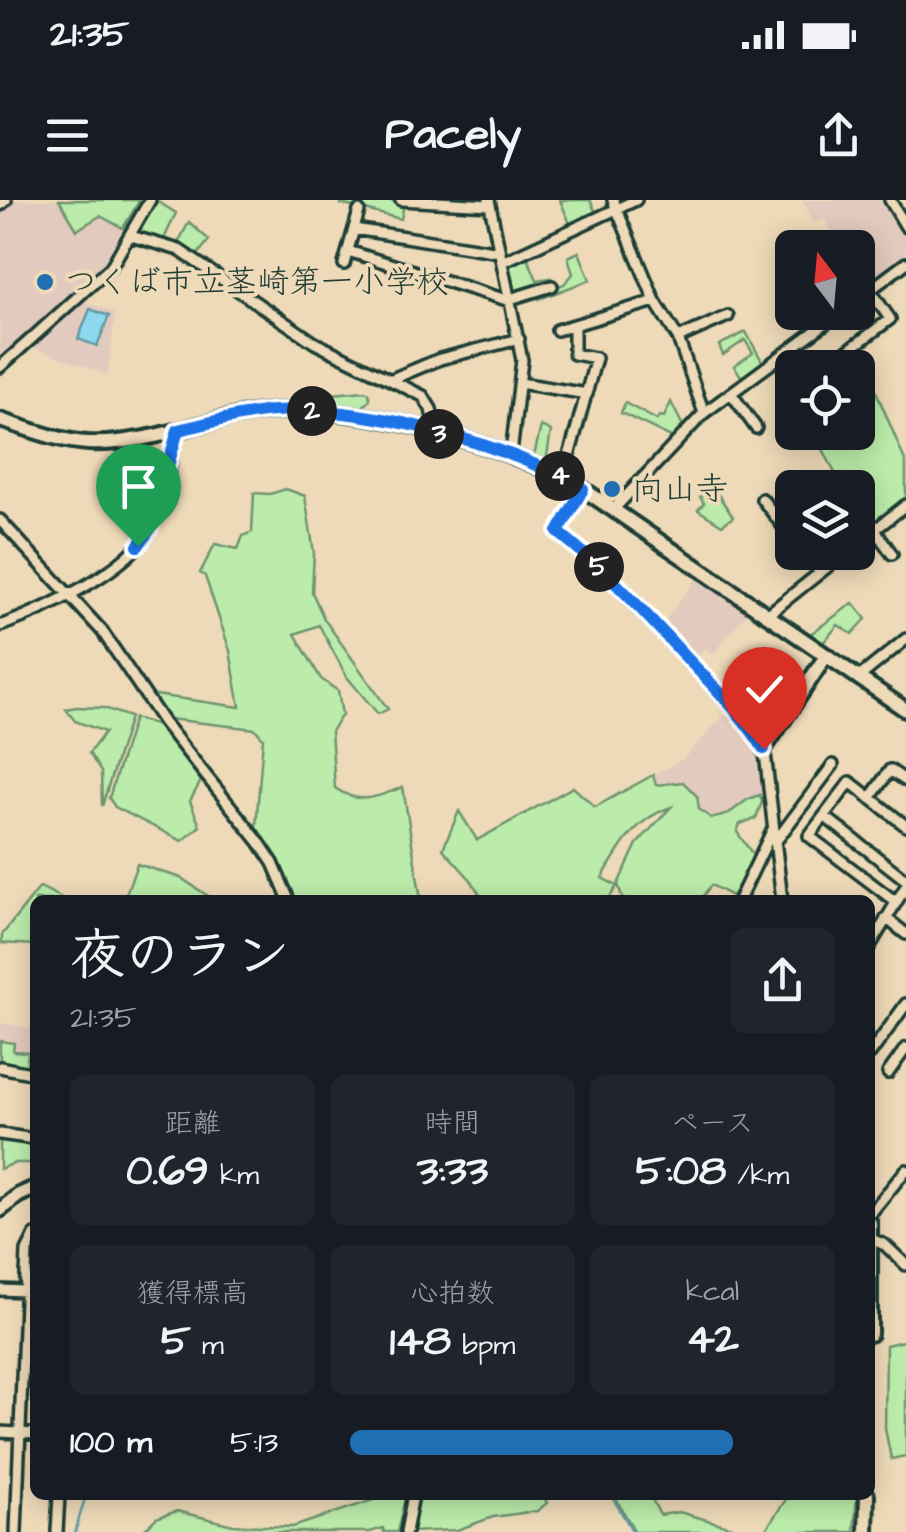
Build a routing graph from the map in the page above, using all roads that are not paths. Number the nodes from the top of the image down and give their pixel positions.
1 (6, 200) edge
2 (150, 200) edge
3 (401, 200) edge
4 (636, 200) edge
5 (890, 200) edge
6 (490, 203) edge
7 (615, 204) edge
8 (0, 205) edge
9 (358, 210) dead end
10 (906, 226) edge
11 (354, 229) junction
12 (131, 236) junction
13 (348, 251) junction
14 (501, 257) junction
15 (906, 263) edge
16 (344, 264) dead end
17 (552, 286) dead end
18 (875, 286) edge
19 (875, 297) edge
20 (510, 300) junction
21 (655, 301) junction
22 (728, 316) dead end
23 (574, 325) junction
24 (557, 330) dead end
25 (817, 330) edge
26 (678, 338) junction
27 (519, 339) junction
28 (848, 350) edge
29 (0, 367) edge
30 (392, 379) junction
31 (520, 383) junction
32 (731, 393) junction
33 (587, 394) junction
34 (704, 413) junction
35 (0, 420) edge
36 (756, 428) dead end
37 (178, 430) junction
38 (436, 433) junction
39 (511, 454) junction
40 (564, 478) junction
41 (583, 489) junction
42 (762, 499) dead end
43 (906, 505) edge
44 (614, 509) junction
45 (775, 516) edge
46 (0, 520) edge
47 (875, 530) joint
48 (892, 554) dead end
49 (818, 570) edge
50 (824, 570) edge
51 (820, 573) junction
52 (70, 594) junction
53 (767, 615) junction
54 (0, 626) edge
55 (906, 639) edge
56 (826, 656) junction
57 (858, 678) junction
58 (906, 710) edge
59 (764, 749) junction
60 (833, 765) dead end
61 (906, 781) edge
62 (870, 798) junction
63 (824, 816) junction
64 (906, 826) edge
65 (774, 828) junction
66 (776, 841) junction
67 (906, 883) edge
68 (286, 895) edge
69 (741, 895) edge
70 (781, 895) edge
71 (896, 902) junction
72 (886, 918) junction
73 (906, 934) edge
74 (875, 937) edge
75 (906, 1004) edge
76 (875, 1047) edge
77 (906, 1048) edge
78 (0, 1067) edge
79 (888, 1072) dead end
80 (30, 1073) edge
81 (0, 1134) edge
82 (30, 1138) edge
83 (905, 1173) edge
84 (30, 1190) edge
85 (875, 1208) edge
86 (0, 1210) edge
87 (875, 1241) edge
88 (30, 1242) edge
89 (906, 1265) edge
90 (0, 1290) edge
91 (24, 1291) junction
92 (29, 1332) edge
93 (0, 1432) edge
94 (20, 1433) junction
95 (30, 1434) edge
96 (59, 1500) edge
97 (412, 1500) edge
98 (867, 1500) edge
99 (16, 1532) edge
100 (57, 1532) edge
101 (406, 1532) edge
102 (866, 1532) edge

1 - 8 street
2 - 12 street
3 - 6 street
4 - 7 street
5 - 10 street
6 - 14 street
7 - 14 street
7 - 21 street
9 - 11 street
11 - 13 street
11 - 14 street
12 - 29 street
12 - 30 street
13 - 16 street
13 - 20 street
14 - 20 street
15 - 18 street
17 - 20 street
19 - 28 street
20 - 27 street
21 - 23 street
21 - 26 street
22 - 26 street
23 - 24 street
23 - 33 street
25 - 32 street
26 - 34 street
27 - 30 street
27 - 31 street
30 - 38 street
31 - 33 street
31 - 39 street
32 - 34 street
32 - 36 street
33 - 40 street
34 - 44 street
35 - 37 main road
37 - 38 main road
37 - 52 street
38 - 39 main road
39 - 40 main road
40 - 41 main road
41 - 44 main road
41 - 59 street
42 - 45 street
43 - 47 street
44 - 53 main road
46 - 52 street
47 - 48 street
49 - 51 street
50 - 51 street
51 - 53 street
52 - 54 street
52 - 68 street
53 - 56 main road
55 - 57 street
56 - 57 main road
56 - 59 main road
57 - 58 main road
59 - 65 street
60 - 66 street
61 - 62 street
62 - 63 street
62 - 64 street
63 - 67 street
63 - 71 street
65 - 66 street
65 - 69 street
66 - 70 street
67 - 71 street
71 - 72 street
72 - 73 street
72 - 74 street
75 - 76 street
77 - 79 street
78 - 80 street
81 - 82 street
83 - 85 street
84 - 86 main road
87 - 89 street
88 - 91 street
90 - 91 street
91 - 92 street
92 - 94 street
93 - 94 street
94 - 95 street
94 - 99 street
96 - 100 street
97 - 101 street
98 - 102 main road

